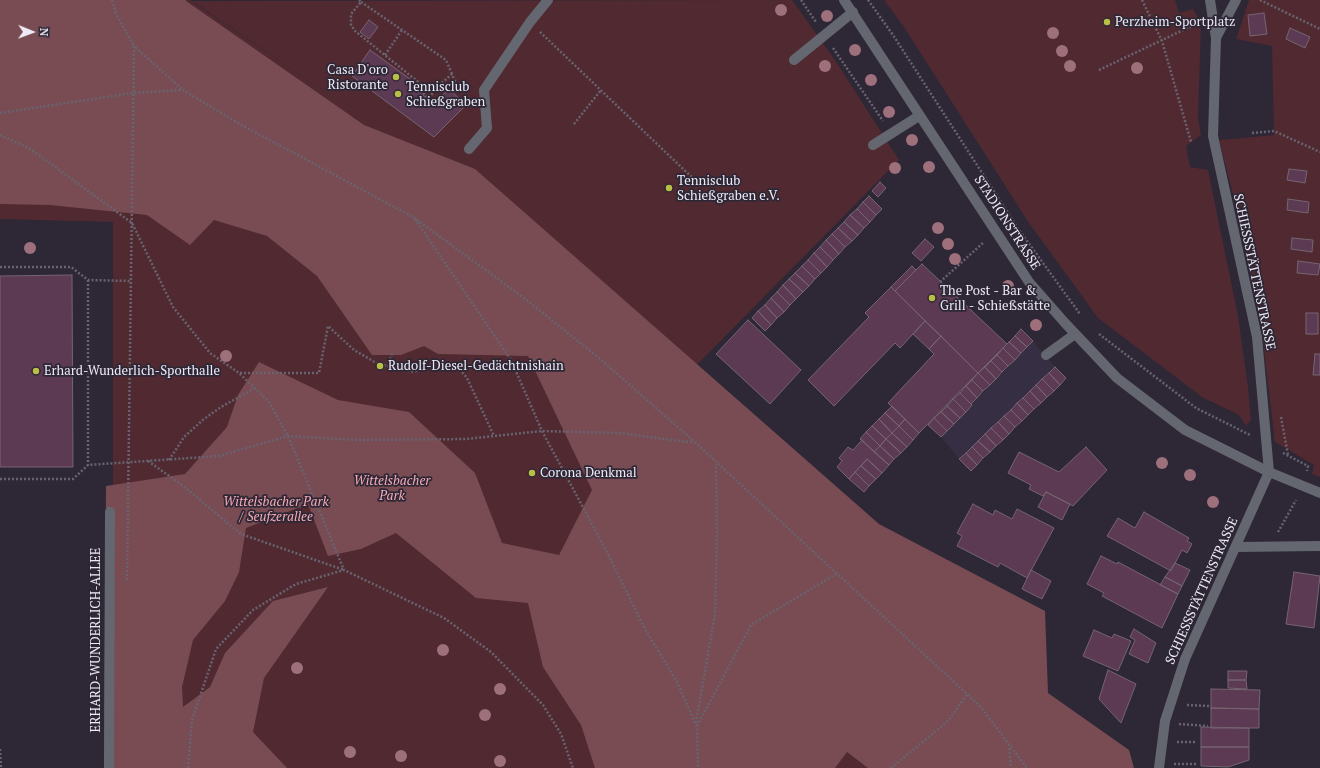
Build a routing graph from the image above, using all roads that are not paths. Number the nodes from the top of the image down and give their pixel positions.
1 (548, 0) edge
2 (844, 0) edge
3 (1210, 0) edge
4 (1236, 0) edge
5 (853, 12) junction
6 (1216, 38) junction
7 (794, 60) dead end
8 (919, 116) junction
9 (873, 145) dead end
10 (469, 149) dead end
11 (1075, 334) junction
12 (1046, 355) dead end
13 (1269, 472) junction
14 (1320, 493) edge
15 (110, 512) dead end
16 (1320, 546) edge
17 (1236, 547) junction
18 (1159, 766) edge
19 (109, 768) edge

1 - 10 street
2 - 5 street, STADIONSTRASSE
3 - 6 street, SCHIESSSTÄTTENSTRASSE
4 - 6 street
5 - 7 street
5 - 8 street, STADIONSTRASSE
6 - 13 street, SCHIESSSTÄTTENSTRASSE
8 - 9 street
8 - 11 street, STADIONSTRASSE
11 - 12 street
11 - 13 street, STADIONSTRASSE
13 - 14 street, STADIONSTRASSE
13 - 17 street, SCHIESSSTÄTTENSTRASSE
15 - 19 street, ERHARD-WUNDERLICH-ALLEE
16 - 17 street
17 - 18 street, SCHIESSSTÄTTENSTRASSE

